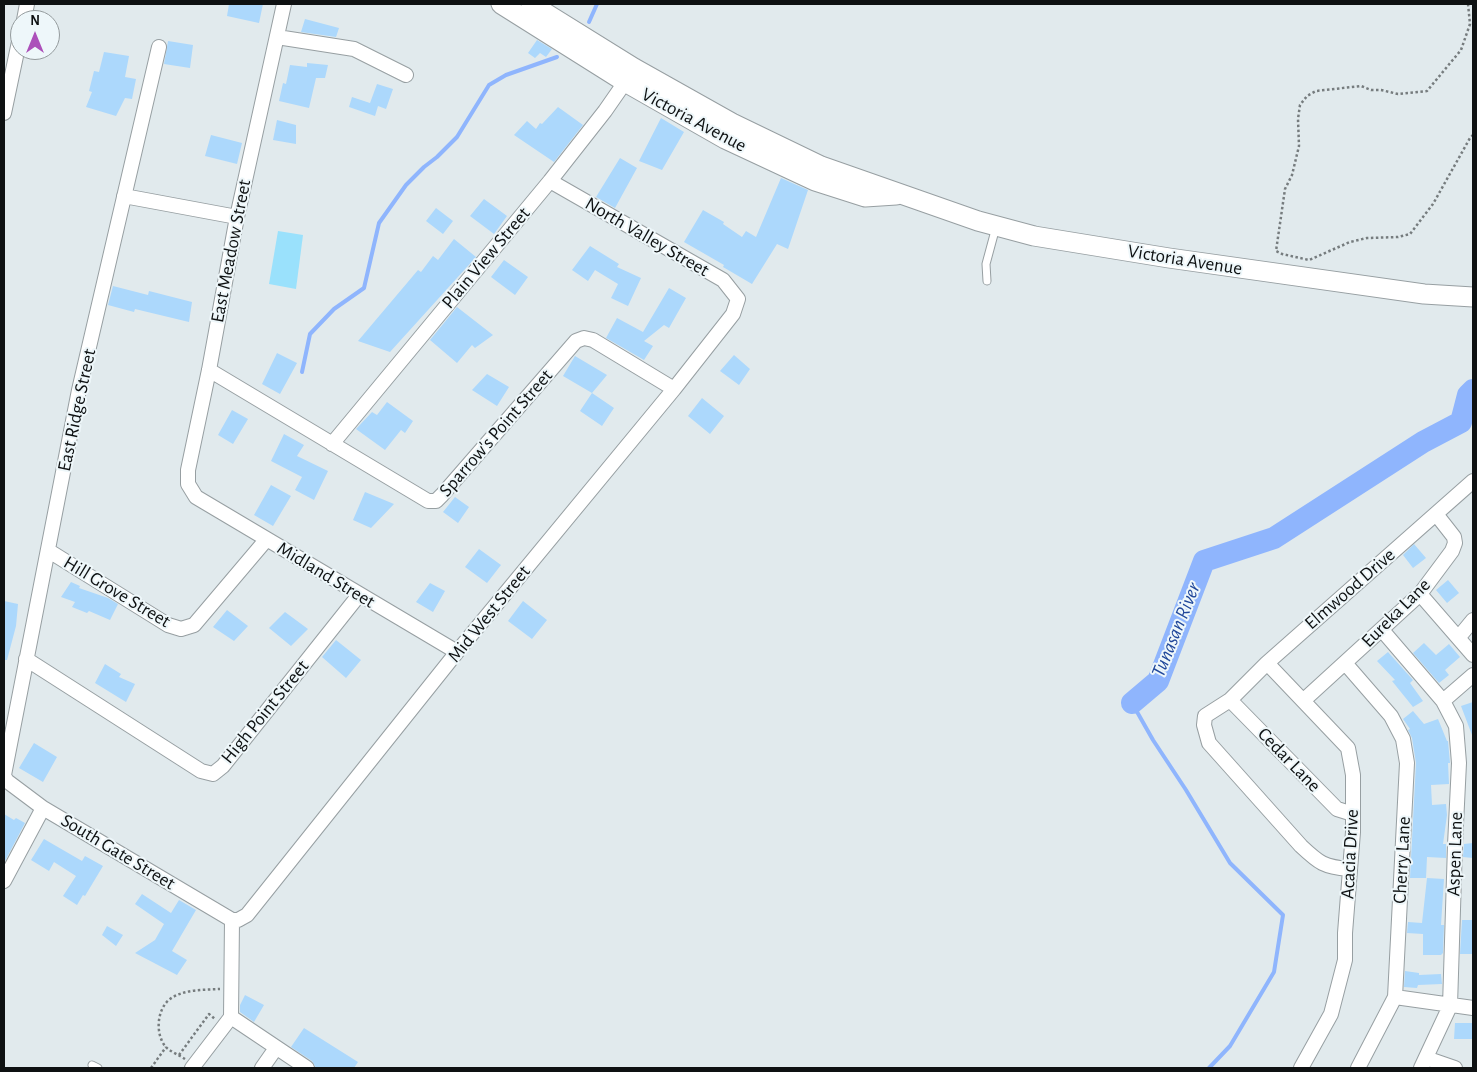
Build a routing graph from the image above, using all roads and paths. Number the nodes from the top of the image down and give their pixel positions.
1 (284, 4) edge
2 (500, 4) edge
3 (531, 4) edge
4 (1468, 4) edge
5 (276, 37) junction
6 (159, 48) dead end
7 (15, 60) edge
8 (629, 75) junction
9 (406, 76) dead end
10 (4, 113) edge
11 (1473, 135) edge
12 (550, 181) junction
13 (124, 196) junction
14 (237, 217) junction
15 (996, 226) junction
16 (987, 280) dead end
17 (1473, 297) edge
18 (738, 299) joint
19 (209, 370) junction
20 (674, 389) junction
21 (332, 444) junction
22 (1473, 481) edge
23 (196, 497) joint
24 (1436, 514) junction
25 (266, 540) junction
26 (48, 552) junction
27 (359, 594) junction
28 (1420, 594) junction
29 (1473, 620) edge
30 (1382, 630) junction
31 (1459, 637) junction
32 (457, 652) junction
33 (1473, 655) edge
34 (26, 659) junction
35 (1267, 663) junction
36 (1345, 663) junction
37 (1473, 675) edge
38 (1230, 700) junction
39 (1304, 700) junction
40 (1443, 701) junction
41 (5, 777) edge
42 (43, 808) junction
43 (1353, 814) junction
44 (1349, 869) junction
45 (4, 881) edge
46 (232, 920) junction
47 (231, 989) junction
48 (1395, 997) junction
49 (1450, 1006) junction
50 (1473, 1008) edge
51 (228, 1021) junction
52 (166, 1047) junction
53 (276, 1048) junction
54 (179, 1056) junction
55 (1424, 1063) edge
56 (193, 1066) edge
57 (151, 1068) edge
58 (262, 1068) edge
59 (307, 1068) edge
60 (1301, 1068) edge
61 (1358, 1068) edge
62 (1455, 1068) edge

1 - 5 street, East Meadow Street
2 - 8 main road, Victoria Avenue
3 - 8 main road, Victoria Avenue
4 - 11 path
5 - 9 street
5 - 14 street, East Meadow Street
6 - 13 street, East Ridge Street
7 - 10 street
8 - 12 street, Plain View Street
8 - 15 main road, Victoria Avenue
12 - 18 street, North Valley Street
12 - 21 street, Plain View Street
13 - 14 street
13 - 26 street, East Ridge Street
14 - 19 street, East Meadow Street
15 - 16 lane
15 - 17 main road, Victoria Avenue
18 - 20 street, Mid West Street
19 - 21 street, Sparrow's Point Street
19 - 23 street, East Meadow Street
20 - 21 street, Sparrow's Point Street
20 - 32 street, Mid West Street
22 - 24 street, Elmwood Drive
23 - 25 street, Midland Street
24 - 28 street, Eureka Lane
24 - 35 street, Elmwood Drive
25 - 26 street, Hill Grove Street
25 - 27 street, Midland Street
26 - 34 street, East Ridge Street
27 - 32 street, Midland Street
27 - 34 street, High Point Street
28 - 30 street, Eureka Lane
28 - 31 street
29 - 31 street
30 - 36 street, Eureka Lane
30 - 40 street, Aspen Lane
31 - 33 street
32 - 46 street, Mid West Street
34 - 41 street, East Ridge Street
35 - 38 street, Elmwood Drive
35 - 39 street, Acacia Drive
36 - 39 street, Eureka Lane
36 - 48 street, Cherry Lane
37 - 40 street
38 - 43 street, Cedar Lane
38 - 44 street, Elmwood Drive
39 - 43 street, Acacia Drive
40 - 49 street, Aspen Lane
41 - 42 street, South Gate Street
42 - 45 street
42 - 46 street, South Gate Street
43 - 44 street, Acacia Drive
44 - 60 street, Acacia Drive
46 - 47 street
47 - 51 street
47 - 52 path
48 - 49 street
48 - 61 street, Cherry Lane
49 - 50 street
49 - 55 street, Aspen Lane
51 - 53 street
51 - 54 path
51 - 56 street
52 - 54 path
52 - 57 path
53 - 58 street
53 - 59 street
54 - 56 path
55 - 62 street

